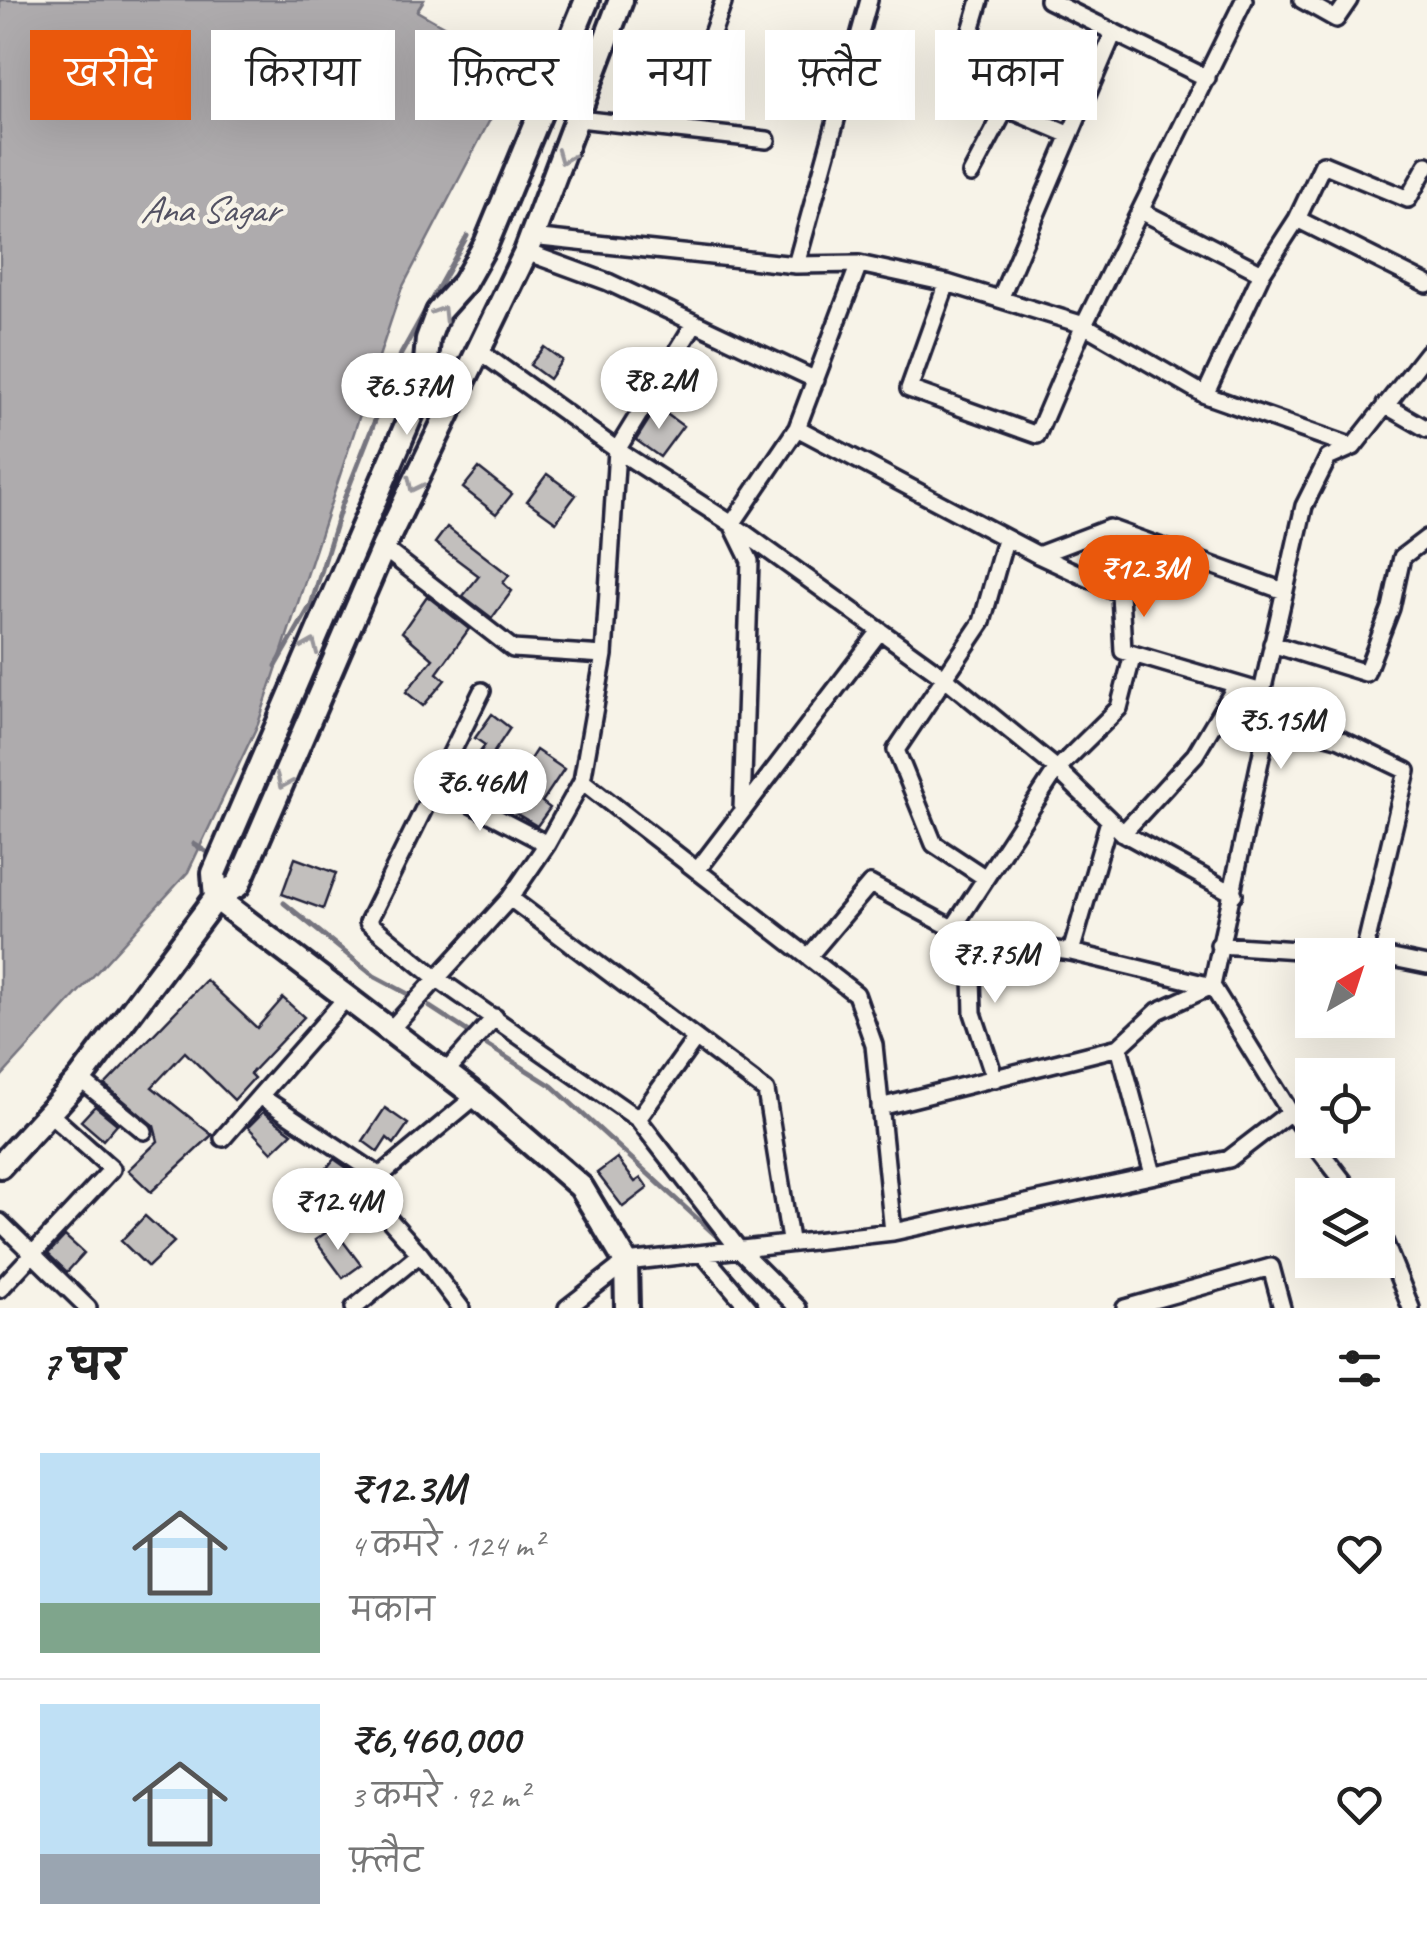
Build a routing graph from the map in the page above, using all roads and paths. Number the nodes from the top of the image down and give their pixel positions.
1 (587, 0) edge
2 (621, 0) edge
3 (869, 0) edge
4 (980, 0) edge
5 (1048, 0) edge
6 (1244, 0) edge
7 (1302, 0) edge
8 (1348, 0) edge
9 (723, 2) dead end
10 (971, 30) edge
11 (1114, 32) junction
12 (1207, 78) junction
13 (593, 79) edge
14 (578, 120) edge
15 (593, 120) edge
16 (678, 130) junction
17 (1070, 134) junction
18 (767, 140) dead end
19 (1427, 165) edge
20 (971, 174) dead end
21 (500, 208) junction
22 (1141, 211) junction
23 (1298, 218) junction
24 (532, 235) junction
25 (859, 264) junction
26 (796, 265) junction
27 (1262, 274) junction
28 (947, 283) junction
29 (1427, 284) edge
30 (1000, 299) junction
31 (694, 324) junction
32 (1084, 325) junction
33 (478, 351) junction
34 (1427, 353) edge
35 (1411, 371) junction
36 (1427, 378) edge
37 (816, 380) junction
38 (1206, 395) junction
39 (1384, 405) junction
40 (796, 428) junction
41 (1427, 429) edge
42 (1328, 438) junction
43 (1352, 447) junction
44 (617, 450) junction
45 (1328, 458) junction
46 (732, 524) junction
47 (1427, 538) edge
48 (1004, 540) junction
49 (384, 548) junction
50 (1038, 555) junction
51 (1284, 591) junction
52 (880, 630) junction
53 (1272, 644) junction
54 (1134, 654) junction
55 (604, 655) junction
56 (944, 677) junction
57 (1236, 686) junction
58 (482, 691) dead end
59 (1262, 692) junction
60 (1269, 720) junction
61 (782, 758) junction
62 (1057, 769) junction
63 (744, 772) junction
64 (582, 781) junction
65 (434, 784) junction
66 (742, 810) junction
67 (1109, 821) junction
68 (1123, 833) junction
69 (548, 844) junction
70 (226, 846) junction
71 (249, 860) junction
72 (699, 868) junction
73 (984, 876) junction
74 (1234, 894) junction
75 (216, 898) junction
76 (510, 898) junction
77 (953, 928) junction
78 (971, 938) junction
79 (1375, 938) edge
80 (1219, 945) junction
81 (1295, 949) edge
82 (1070, 952) junction
83 (808, 956) junction
84 (1395, 959) edge
85 (1427, 966) edge
86 (435, 977) junction
87 (1212, 986) junction
88 (346, 998) junction
89 (495, 1017) junction
90 (390, 1030) junction
91 (696, 1038) junction
92 (1119, 1048) junction
93 (444, 1074) junction
94 (80, 1079) junction
95 (995, 1079) junction
96 (260, 1096) junction
97 (476, 1096) junction
98 (880, 1107) junction
99 (1290, 1112) junction
100 (49, 1113) junction
101 (638, 1119) junction
102 (144, 1130) dead end
103 (223, 1138) dead end
104 (364, 1164) junction
105 (0, 1166) edge
106 (1153, 1174) junction
107 (380, 1176) junction
108 (1341, 1178) edge
109 (364, 1190) junction
110 (0, 1222) edge
111 (893, 1232) junction
112 (790, 1240) junction
113 (737, 1247) junction
114 (32, 1251) junction
115 (420, 1254) junction
116 (703, 1254) junction
117 (626, 1262) junction
118 (1395, 1268) edge
119 (0, 1289) edge
120 (1120, 1304) edge
121 (88, 1308) edge
122 (354, 1308) edge
123 (461, 1308) edge
124 (567, 1308) edge
125 (628, 1308) edge
126 (749, 1308) edge
127 (798, 1308) edge
128 (1282, 1308) edge
129 (1411, 1308) edge

1 - 21 street
2 - 13 street
3 - 26 street
4 - 10 street
5 - 11 street
6 - 12 street
7 - 8 street
9 - 16 street
11 - 12 street
11 - 17 street
12 - 22 street
14 -> 24 street
15 - 16 street
16 - 18 street
17 - 20 street
17 - 30 street
19 - 23 street
21 - 24 street
70 -> 21 street
22 - 27 street
22 - 32 street
23 - 27 street
23 - 29 street
24 - 26 street
24 - 31 street
24 - 33 street
25 - 26 street
25 - 28 street
25 - 37 street
27 - 38 street
28 - 30 street
28 - 32 street
30 - 32 street
31 - 37 street
31 - 44 street
32 - 38 street
33 - 44 street
33 -> 49 street
34 - 35 street
35 - 36 street
35 - 39 street
37 - 40 street
38 - 42 street
39 - 41 street
39 - 43 street
40 - 46 street
40 - 48 street
42 - 43 street
42 - 45 street
43 - 45 street
44 - 46 street
44 - 55 street
45 - 51 street
46 - 52 street
46 - 63 street
47 - 53 street
48 - 50 street
48 - 56 street
49 - 55 street
49 -> 71 street
50 - 51 street
50 - 54 street
51 - 53 street
52 - 56 street
52 - 61 street
53 - 59 street
54 - 57 street
54 - 62 street
55 - 64 street
56 - 62 street
56 - 73 street
57 - 59 street
57 - 68 street
58 - 65 street
59 - 60 street
60 - 74 street
60 - 79 street
61 - 63 street
61 - 66 street
62 - 67 street
62 - 73 street
63 - 66 street
64 - 69 street
64 - 72 street
65 - 69 street
65 - 86 street
66 - 72 street
67 - 68 street
67 - 82 street
68 - 74 street
69 - 76 street
70 - 71 street
70 - 75 street
71 - 75 street
72 - 83 street
73 - 77 street
74 - 80 street
75 - 88 street
75 - 94 street
76 - 86 street
76 - 91 street
77 - 78 street
77 - 83 street
78 - 82 street
78 - 95 street
80 - 81 street
80 - 87 street
82 - 87 street
83 - 98 street
84 - 85 street
86 - 89 street
86 - 90 street
87 - 92 street
87 - 99 street
88 - 90 street
88 - 96 street
89 - 93 street
89 - 101 street
90 - 93 street
91 - 101 street
91 - 112 street
92 - 95 street
92 - 106 street
93 - 97 street
94 - 100 street
94 - 102 street
95 - 98 street
96 - 103 street
96 - 104 street
97 - 107 street
97 - 117 street
98 - 111 street
99 - 106 street
99 - 108 street
100 - 105 street
100 - 114 street
101 - 113 street
104 - 107 street
104 - 109 street
106 - 111 street
107 - 109 street
109 - 115 street
110 - 114 street
111 - 112 street
112 - 113 street
113 - 116 street
113 - 127 street
114 - 119 street
114 - 121 street
115 - 122 street
115 - 123 street
116 - 117 street
116 - 126 street
117 - 124 street
117 - 125 street
118 - 129 street
120 - 128 street

